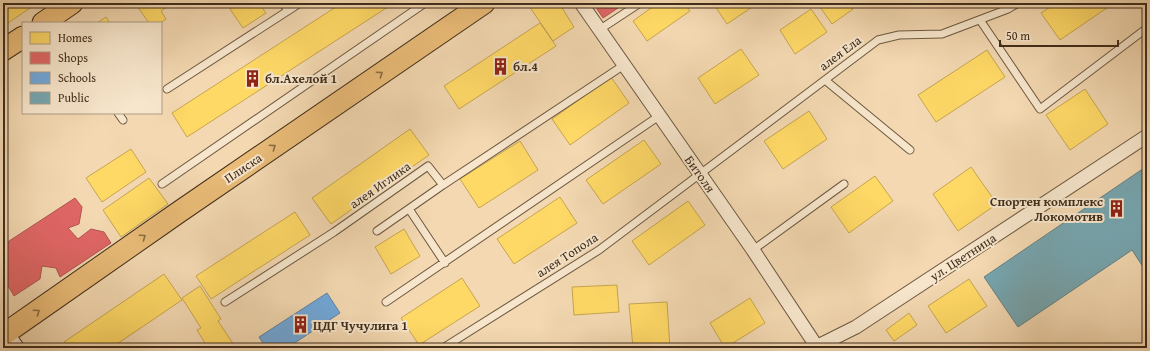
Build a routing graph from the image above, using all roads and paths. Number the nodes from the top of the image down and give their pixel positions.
1 (72, 3) edge
2 (283, 3) edge
3 (300, 3) edge
4 (425, 3) edge
5 (484, 3) edge
6 (581, 3) edge
7 (640, 3) edge
8 (1018, 3) edge
9 (288, 11) junction
10 (980, 20) junction
11 (44, 22) edge
12 (1147, 28) edge
13 (599, 30) junction
14 (22, 37) edge
15 (3, 50) edge
16 (624, 65) junction
17 (825, 80) junction
18 (167, 89) dead end
19 (119, 114) edge
20 (659, 116) junction
21 (123, 120) dead end
22 (1147, 136) edge
23 (910, 150) dead end
24 (700, 173) junction
25 (162, 184) dead end
26 (844, 184) dead end
27 (443, 185) junction
28 (409, 209) junction
29 (377, 231) dead end
30 (753, 250) junction
31 (445, 262) junction
32 (225, 302) dead end
33 (386, 302) dead end
34 (6, 337) edge
35 (443, 348) edge
36 (816, 348) edge

1 - 11 main road
2 - 9 lane
3 - 9 lane
4 - 25 lane
34 -> 5 main road, Плиска
6 - 13 street, Битоля
7 - 13 lane
8 - 10 lane, алея Ела
9 - 18 lane
10 - 12 lane
10 - 17 lane, алея Ела
13 - 16 street, Битоля
14 - 15 main road
16 - 20 street, Битоля
16 - 27 lane
17 - 23 lane
17 - 24 lane, алея Ела
19 - 21 lane
20 - 24 street, Битоля
20 - 31 lane
22 - 36 street, ул. Цветница
24 - 30 street, Битоля
24 - 35 lane, алея Топола
26 - 30 lane
27 - 28 lane
27 - 32 lane, алея Иглика
28 - 29 lane
28 - 31 lane
30 - 36 street, Битоля
31 - 33 lane

